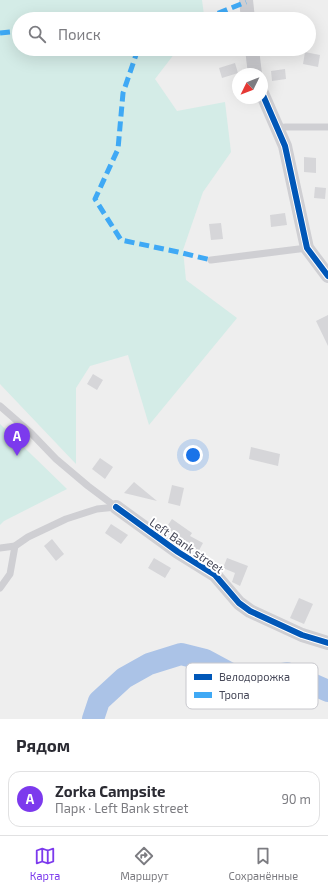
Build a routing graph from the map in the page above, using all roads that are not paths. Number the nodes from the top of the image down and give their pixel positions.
1 (246, 0) edge
2 (247, 12) edge
3 (253, 56) edge
4 (254, 68) edge
5 (267, 104) edge
6 (328, 127) edge
7 (277, 128) junction
8 (307, 248) junction
9 (211, 260) dead end
10 (328, 276) edge
11 (0, 406) edge
12 (116, 507) junction
13 (15, 546) junction
14 (0, 548) edge
15 (0, 588) edge
16 (328, 643) edge

1 - 2 street
3 - 4 street
5 - 7 street
6 - 7 lane
7 - 8 street
8 - 9 lane
8 - 10 street
11 - 12 lane
12 - 13 lane
12 - 16 street, Left Bank street
13 - 14 lane
13 - 15 lane

